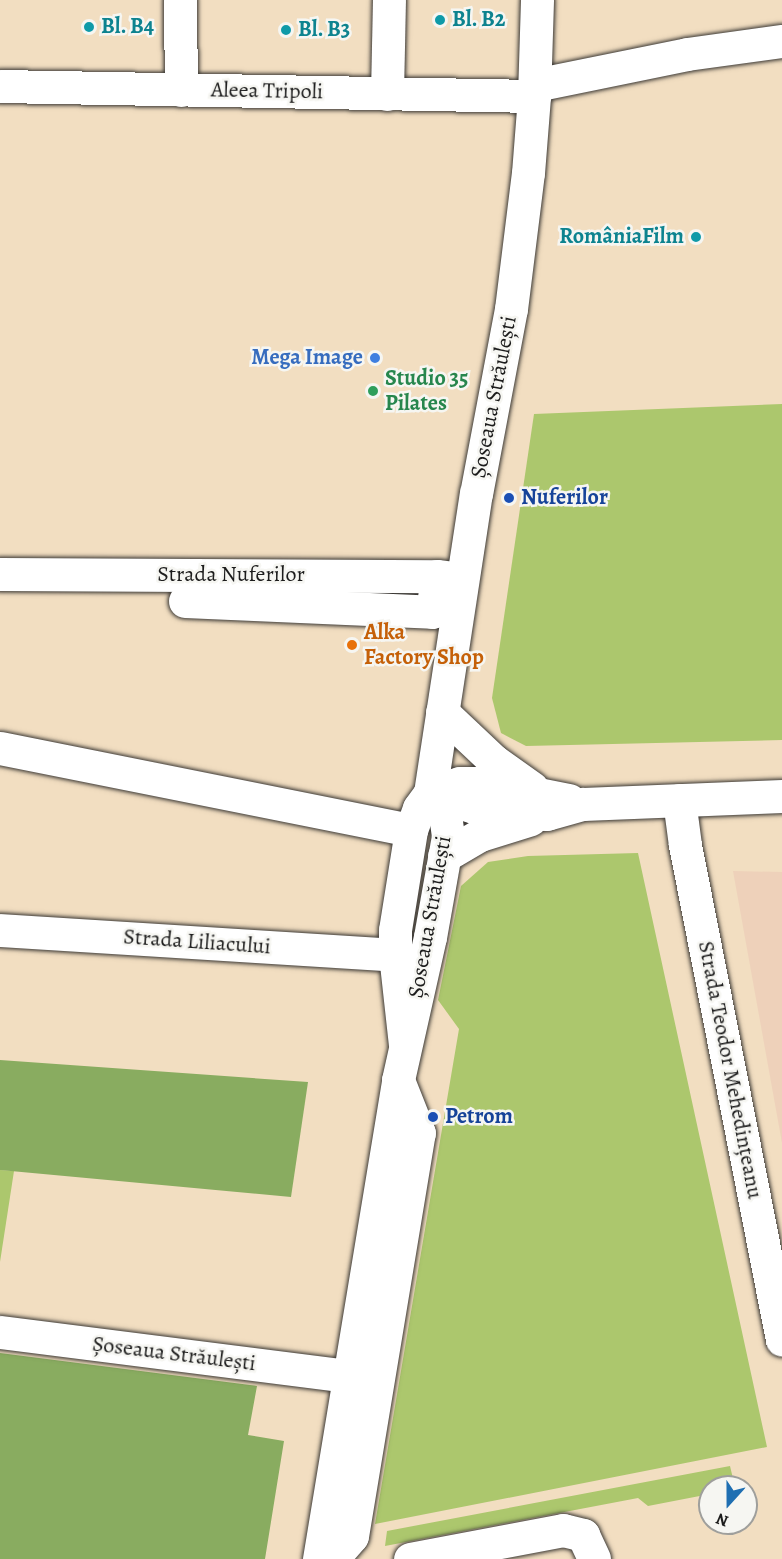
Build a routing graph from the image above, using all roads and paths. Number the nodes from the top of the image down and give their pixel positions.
1 (180, 0) edge
2 (389, 0) edge
3 (537, 0) edge
4 (782, 41) edge
5 (0, 86) edge
6 (181, 90) junction
7 (535, 91) junction
8 (387, 94) junction
9 (0, 574) edge
10 (450, 578) junction
11 (185, 601) dead end
12 (442, 712) junction
13 (0, 748) edge
14 (430, 793) junction
15 (782, 796) edge
16 (679, 800) junction
17 (543, 803) junction
18 (411, 830) junction
19 (444, 856) junction
20 (0, 930) edge
21 (394, 956) junction
22 (405, 1045) junction
23 (398, 1080) junction
24 (0, 1332) edge
25 (782, 1340) edge
26 (348, 1376) junction
27 (319, 1559) edge
28 (332, 1559) edge
29 (410, 1559) edge
30 (594, 1559) edge

1 - 6 street
2 - 8 street
3 - 7 street, Șoseaua Străulești
4 - 7 street, Aleea Tripoli
5 - 6 street, Aleea Tripoli
6 - 8 street, Aleea Tripoli
7 - 8 street, Aleea Tripoli
7 - 10 street, Șoseaua Străulești
9 - 10 street, Strada Nuferilor
10 - 11 street
10 - 12 street, Șoseaua Străulești
12 - 14 street, Șoseaua Străulești
12 - 17 street
13 - 18 street
14 - 17 street
14 - 18 street, Șoseaua Străulești
14 - 19 street, Șoseaua Străulești
15 - 16 street
16 - 17 street
16 - 25 street, Strada Teodor Mehedințeanu
17 - 19 street
18 - 21 street, Șoseaua Străulești
19 - 22 street, Șoseaua Străulești
20 - 21 street, Strada Liliacului
21 - 22 street, Șoseaua Străulești
22 - 23 street, Șoseaua Străulești
23 - 26 street, Șoseaua Străulești
23 - 28 street
24 - 26 street, Șoseaua Străulești
26 - 27 street, Șoseaua Străulești
29 - 30 street

